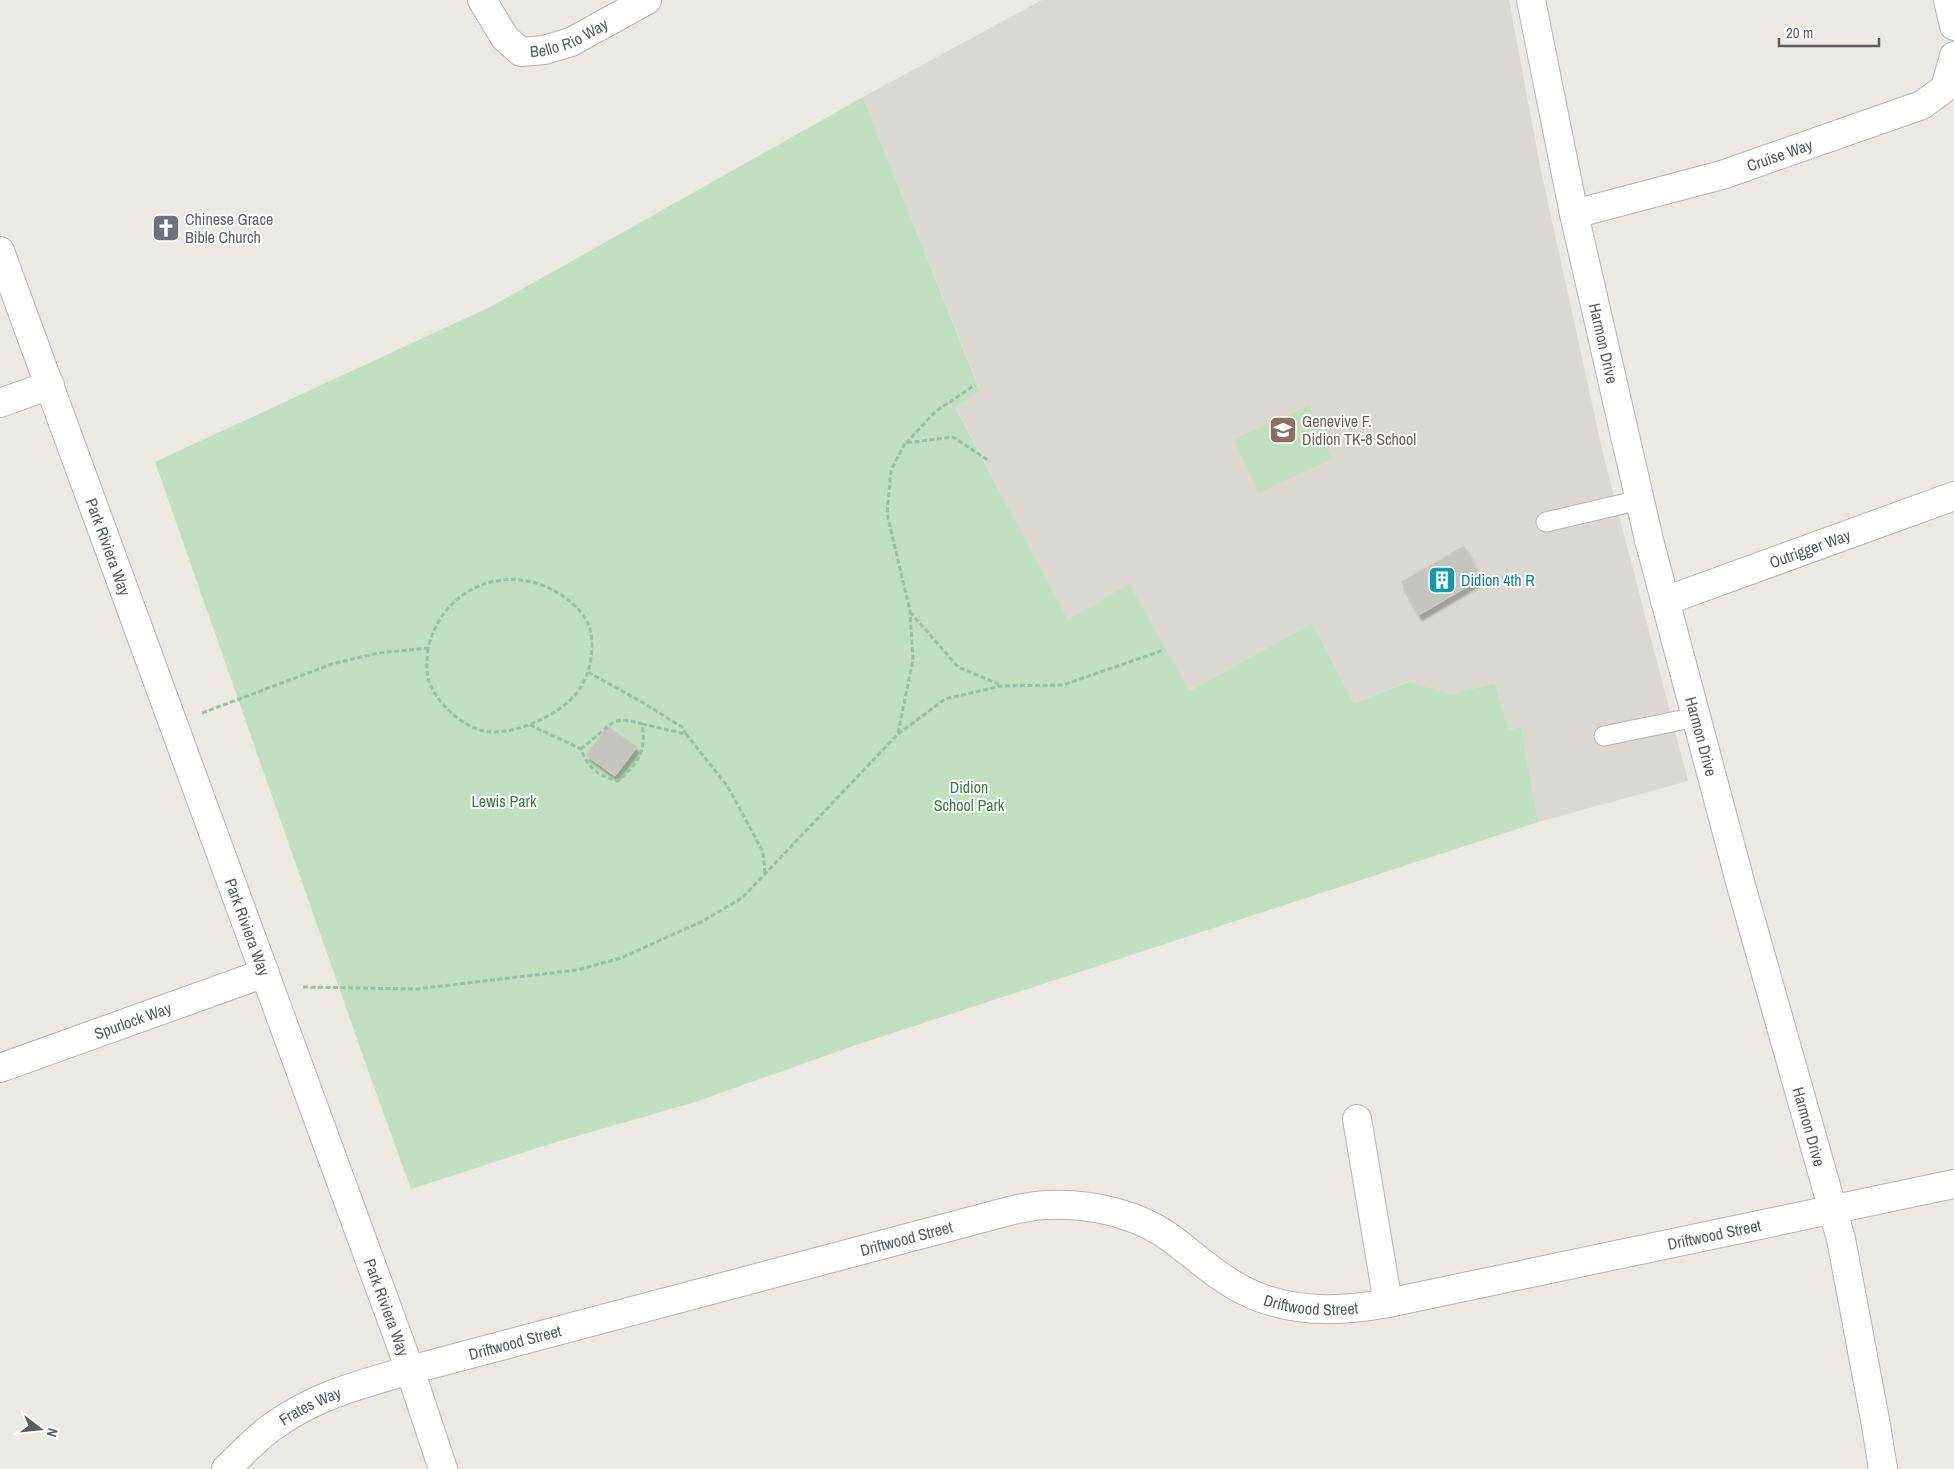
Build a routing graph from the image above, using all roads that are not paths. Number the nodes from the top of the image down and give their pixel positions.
1 (482, 0) edge
2 (647, 0) edge
3 (1531, 0) edge
4 (1948, 0) edge
5 (1954, 26) edge
6 (1954, 56) edge
7 (1574, 214) junction
8 (0, 251) edge
9 (50, 385) junction
10 (0, 403) edge
11 (1954, 496) edge
12 (1640, 500) junction
13 (1546, 522) dead end
14 (1665, 601) junction
15 (1696, 717) junction
16 (1604, 736) dead end
17 (268, 980) junction
18 (0, 1068) edge
19 (1357, 1119) dead end
20 (1954, 1184) edge
21 (1833, 1209) junction
22 (1388, 1303) junction
23 (410, 1370) junction
24 (226, 1469) edge
25 (443, 1469) edge
26 (1883, 1469) edge

1 - 2 street, Bello Rio Way
3 - 7 street, Harmon Drive
4 - 5 street
6 - 7 street, Cruise Way
7 - 12 street, Harmon Drive
8 - 9 street, Park Riviera Way
9 - 10 street
9 - 17 street, Park Riviera Way
11 - 14 street, Outrigger Way
12 - 13 lane
12 - 14 street, Harmon Drive
14 - 15 street, Harmon Drive
15 - 16 lane
15 - 21 street, Harmon Drive
17 - 18 street, Spurlock Way
17 - 23 street, Park Riviera Way
19 - 22 street
20 - 21 street, Driftwood Street
21 - 22 street, Driftwood Street
21 - 26 street, Harmon Drive
22 - 23 street, Driftwood Street
23 - 24 street, Frates Way
23 - 25 street, Park Riviera Way

